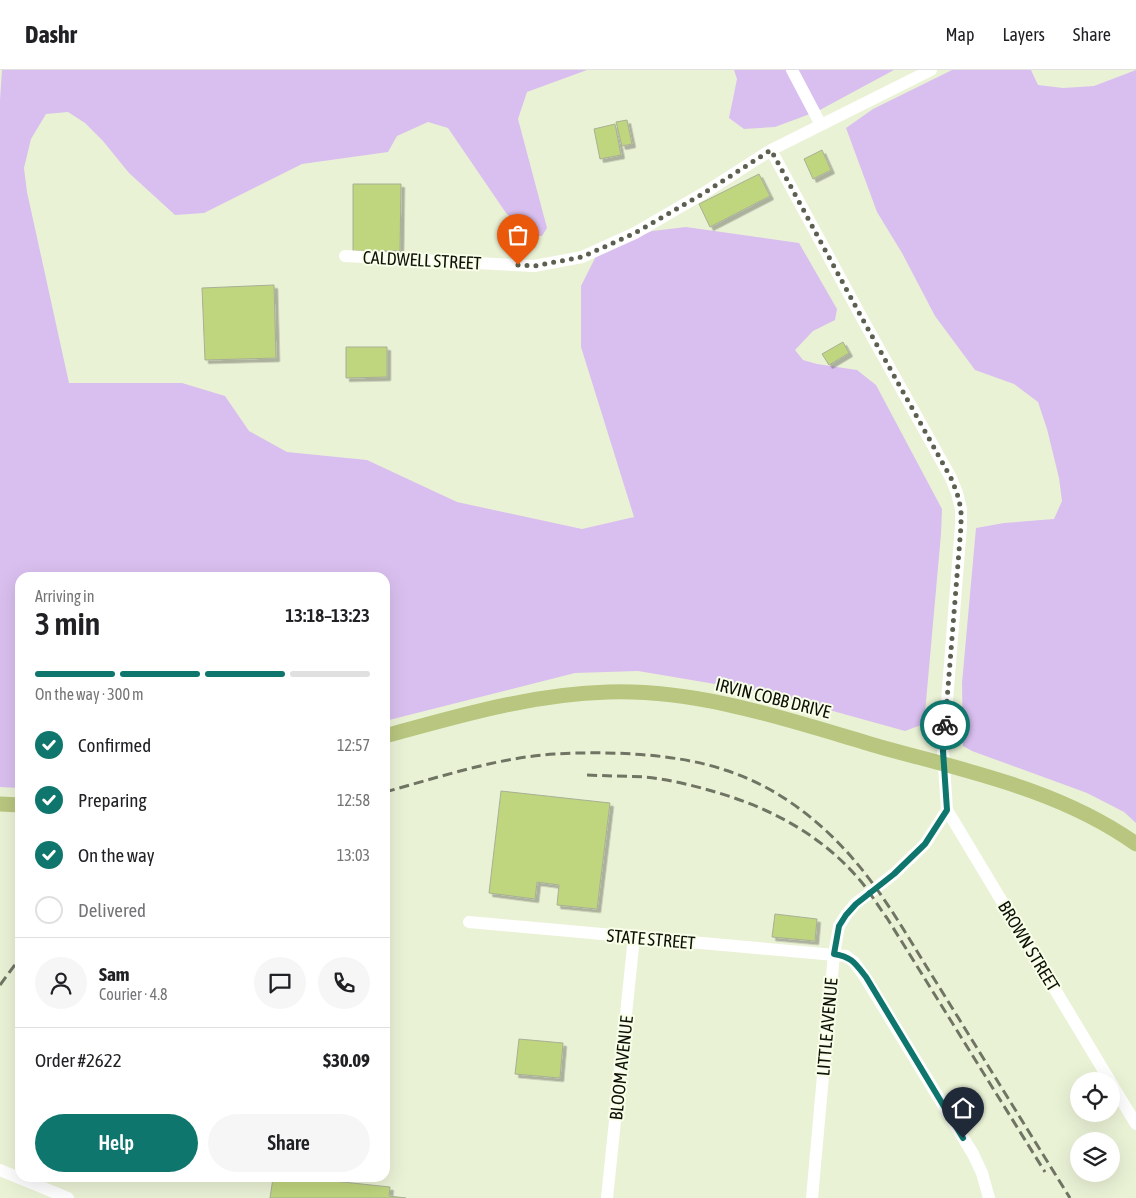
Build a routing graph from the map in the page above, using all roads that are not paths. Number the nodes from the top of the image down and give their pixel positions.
1 (792, 70) edge
2 (931, 70) edge
3 (821, 125) junction
4 (771, 150) junction
5 (344, 256) dead end
6 (390, 735) edge
7 (947, 810) junction
8 (1136, 844) edge
9 (469, 922) dead end
10 (634, 937) junction
11 (834, 954) junction
12 (1105, 1072) edge
13 (1120, 1097) edge
14 (1136, 1124) edge
15 (0, 1170) edge
16 (15, 1176) edge
17 (29, 1182) edge
18 (68, 1198) edge
19 (607, 1198) edge
20 (812, 1198) edge
21 (989, 1198) edge

1 - 3 street
2 - 3 street, CALDWELL STREET
3 - 4 street, CALDWELL STREET
4 - 5 street, CALDWELL STREET
4 - 7 street
6 - 8 main road, IRVIN COBB DRIVE
7 - 11 street, LITTLE AVENUE
7 - 12 street, BROWN STREET
9 - 10 street, STATE STREET
10 - 11 street, STATE STREET
10 - 19 street, BLOOM AVENUE
11 - 20 street, LITTLE AVENUE
11 - 21 street
13 - 14 street, BROWN STREET
15 - 16 street
17 - 18 street

